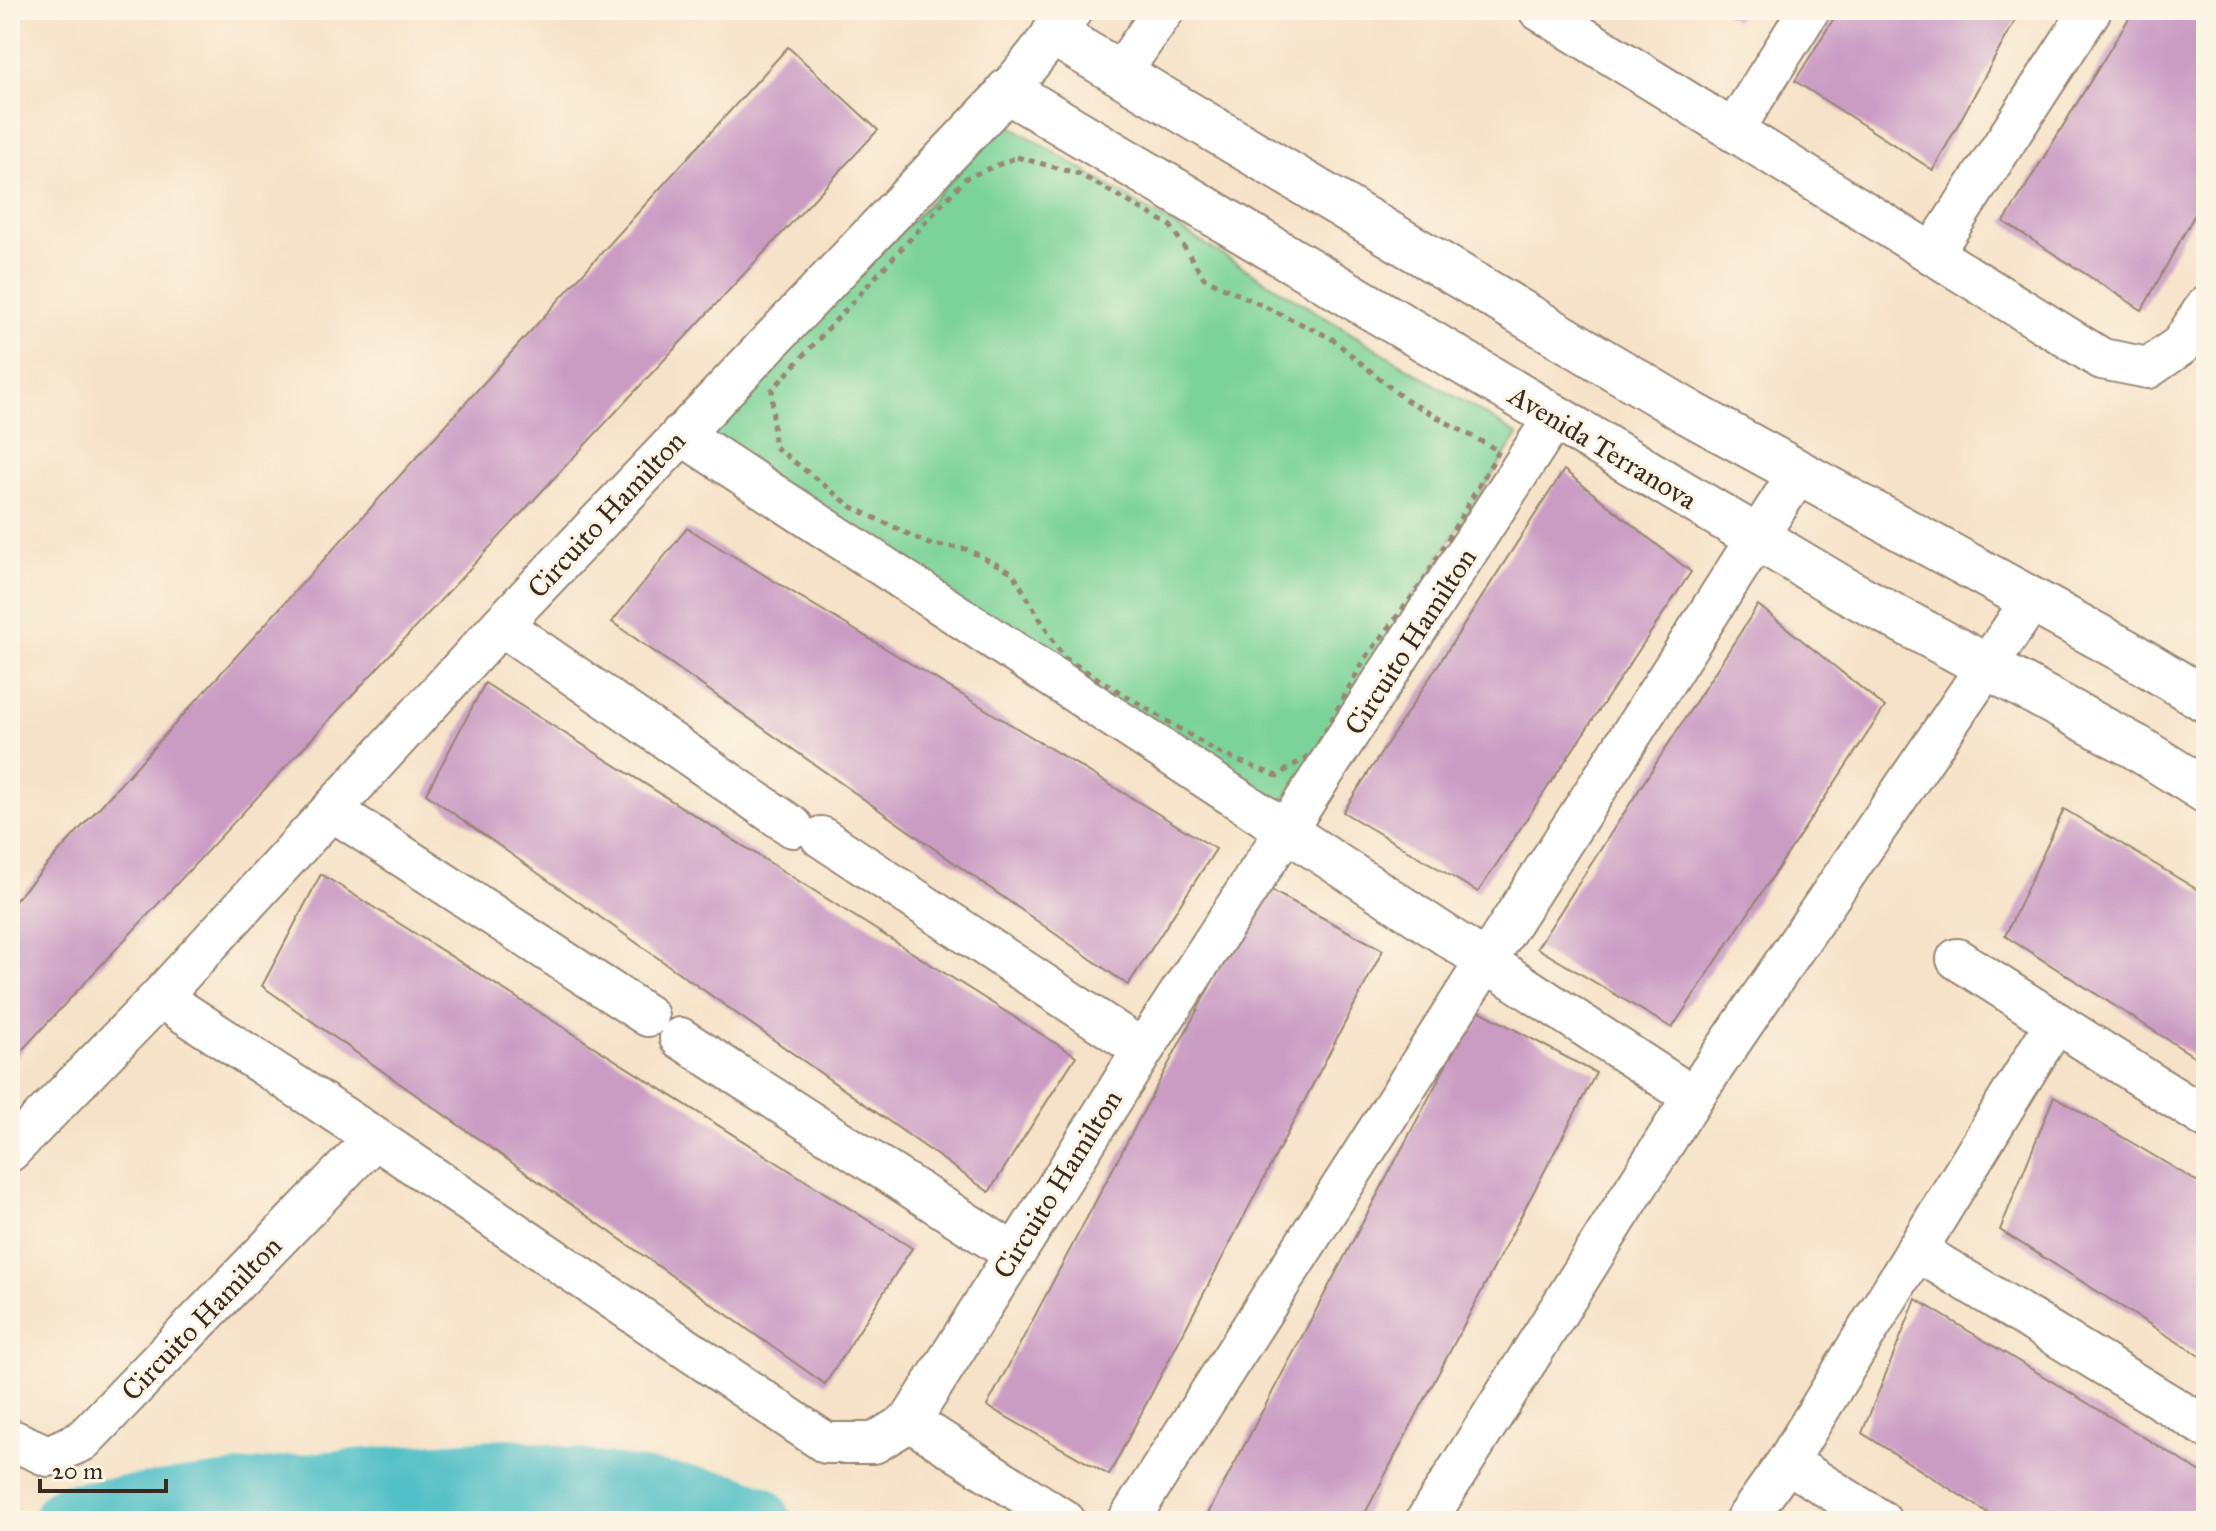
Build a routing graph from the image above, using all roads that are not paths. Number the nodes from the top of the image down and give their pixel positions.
1 (1164, 10) edge
2 (1539, 10) edge
3 (1809, 10) edge
4 (2091, 10) edge
5 (1063, 22) edge
6 (1121, 72) junction
7 (1008, 91) junction
8 (1733, 131) junction
9 (1932, 254) junction
10 (2206, 306) edge
11 (1554, 418) junction
12 (681, 434) junction
13 (1799, 472) junction
14 (1757, 537) junction
15 (2032, 600) junction
16 (501, 625) junction
17 (1989, 667) junction
18 (2206, 700) edge
19 (2206, 791) edge
20 (333, 811) junction
21 (1287, 831) junction
22 (1957, 959) dead end
23 (1485, 963) junction
24 (160, 997) junction
25 (2056, 1022) junction
26 (1143, 1050) junction
27 (1693, 1097) junction
28 (2206, 1118) edge
29 (375, 1138) junction
30 (10, 1151) edge
31 (1916, 1250) junction
32 (1013, 1253) junction
33 (910, 1421) junction
34 (2206, 1427) edge
35 (10, 1439) edge
36 (1787, 1462) junction
37 (1065, 1521) edge
38 (1128, 1521) edge
39 (1426, 1521) edge
40 (1745, 1521) edge
41 (1881, 1521) edge

1 - 6 street
2 - 8 street
3 - 8 street
4 - 9 street
5 - 6 street
5 - 7 street, Circuito Hamilton
6 - 13 street
7 - 11 street, Avenida Terranova
7 - 12 street, Circuito Hamilton
8 - 9 street
9 - 10 street
11 - 14 street, Avenida Terranova
11 - 21 street, Circuito Hamilton
12 - 16 street, Circuito Hamilton
12 - 21 street
13 - 14 street
13 - 15 street
14 - 17 street, Avenida Terranova
14 - 23 street
15 - 17 street
15 - 18 street
16 - 20 street, Circuito Hamilton
16 - 26 street
17 - 19 street, Avenida Terranova
17 - 27 street
20 - 24 street, Circuito Hamilton
20 - 32 street
21 - 23 street
21 - 26 street, Circuito Hamilton
22 - 25 street
23 - 27 street
23 - 38 street
24 - 29 street, Circuito Hamilton
24 - 30 street, Circuito Hamilton
25 - 28 street
25 - 31 street
26 - 32 street, Circuito Hamilton
27 - 39 street
29 - 33 street, Circuito Hamilton
29 - 35 street, Circuito Hamilton
31 - 34 street
31 - 36 street
32 - 33 street, Circuito Hamilton
33 - 37 street
36 - 40 street
36 - 41 street

